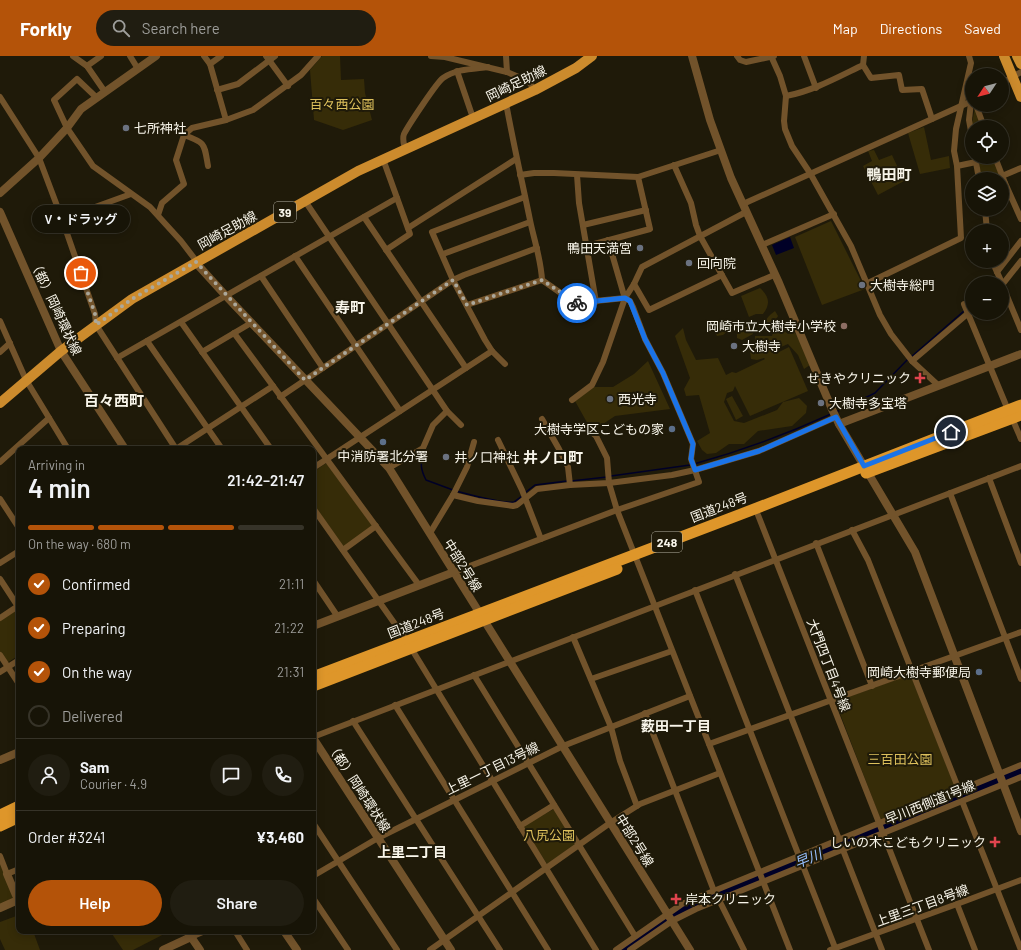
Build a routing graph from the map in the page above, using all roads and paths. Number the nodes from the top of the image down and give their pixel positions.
1 (73, 56) edge
2 (101, 56) edge
3 (130, 56) edge
4 (156, 56) edge
5 (204, 56) edge
6 (221, 56) edge
7 (275, 56) edge
8 (318, 56) edge
9 (431, 56) edge
10 (445, 56) edge
11 (506, 56) edge
12 (592, 56) edge
13 (692, 56) edge
14 (738, 56) edge
15 (772, 56) edge
16 (804, 56) edge
17 (864, 56) edge
18 (969, 56) edge
19 (1004, 56) edge
20 (1017, 56) edge
21 (268, 58) edge
22 (210, 64) junction
23 (1021, 64) edge
24 (863, 65) junction
25 (87, 66) junction
26 (488, 68) junction
27 (138, 69) junction
28 (457, 71) junction
29 (507, 72) junction
30 (1017, 75) edge
31 (288, 86) junction
32 (816, 88) junction
33 (217, 90) junction
34 (535, 90) junction
35 (105, 92) junction
36 (786, 96) junction
37 (0, 97) edge
38 (1021, 97) edge
39 (97, 98) junction
40 (506, 103) junction
41 (965, 105) edge
42 (962, 106) junction
43 (472, 118) junction
44 (932, 119) junction
45 (226, 120) junction
46 (67, 128) junction
47 (184, 135) junction
48 (405, 149) junction
49 (720, 150) junction
50 (39, 158) junction
51 (383, 159) junction
52 (516, 159) junction
53 (965, 163) edge
54 (674, 165) junction
55 (208, 166) dead end
56 (957, 166) junction
57 (1021, 168) edge
58 (810, 173) junction
59 (1009, 173) edge
60 (520, 175) junction
61 (577, 175) junction
62 (638, 177) junction
63 (0, 193) edge
64 (132, 194) junction
65 (1009, 194) edge
66 (525, 197) junction
67 (397, 198) junction
68 (305, 201) junction
69 (745, 208) junction
70 (646, 210) junction
71 (0, 212) edge
72 (834, 214) junction
73 (158, 215) junction
74 (364, 217) junction
75 (62, 219) junction
76 (1021, 219) edge
77 (530, 222) junction
78 (583, 225) junction
79 (408, 228) junction
80 (700, 236) junction
81 (329, 237) junction
82 (608, 240) junction
83 (1021, 241) edge
84 (762, 245) junction
85 (587, 246) junction
86 (537, 248) junction
87 (386, 250) junction
88 (443, 254) junction
89 (295, 256) junction
90 (1021, 261) edge
91 (196, 262) junction
92 (995, 268) edge
93 (997, 272) junction
94 (722, 275) junction
95 (774, 275) junction
96 (262, 276) junction
97 (999, 276) edge
98 (1009, 276) edge
99 (453, 280) junction
100 (542, 280) junction
101 (868, 283) junction
102 (634, 284) junction
103 (226, 296) junction
104 (625, 298) junction
105 (1009, 301) edge
106 (421, 302) junction
107 (596, 302) junction
108 (467, 305) junction
109 (965, 315) edge
110 (973, 320) edge
111 (0, 321) edge
112 (181, 322) junction
113 (251, 323) junction
114 (388, 324) junction
115 (96, 325) junction
116 (1021, 330) edge
117 (234, 333) junction
118 (147, 341) junction
119 (10, 343) junction
120 (355, 346) junction
121 (61, 351) junction
122 (492, 351) junction
123 (0, 352) edge
124 (202, 352) junction
125 (1021, 354) edge
126 (117, 358) junction
127 (912, 361) junction
128 (505, 364) dead end
129 (990, 365) junction
130 (323, 368) junction
131 (466, 368) junction
132 (26, 380) junction
133 (305, 380) junction
134 (273, 386) junction
135 (939, 386) junction
136 (433, 390) junction
137 (280, 397) junction
138 (572, 400) dead end
139 (0, 403) edge
140 (1021, 405) edge
141 (241, 406) junction
142 (400, 411) junction
143 (448, 411) junction
144 (1014, 414) edge
145 (49, 418) junction
146 (542, 419) dead end
147 (837, 421) junction
148 (461, 426) dead end
149 (208, 428) junction
150 (588, 429) dead end
151 (360, 437) junction
152 (1021, 438) edge
153 (498, 440) dead end
154 (474, 442) dead end
155 (21, 446) edge
156 (66, 446) edge
157 (123, 446) edge
158 (174, 446) edge
159 (181, 446) edge
160 (220, 446) edge
161 (269, 446) edge
162 (16, 450) edge
163 (326, 459) junction
164 (0, 462) edge
165 (316, 466) edge
166 (1021, 466) edge
167 (389, 468) junction
168 (866, 469) junction
169 (695, 470) junction
170 (989, 478) junction
171 (609, 483) junction
172 (570, 485) junction
173 (950, 493) junction
174 (453, 495) junction
175 (525, 498) junction
176 (0, 499) edge
177 (617, 510) junction
178 (316, 512) edge
179 (893, 514) junction
180 (758, 515) junction
181 (16, 523) edge
182 (376, 526) junction
183 (852, 530) junction
184 (430, 533) junction
185 (541, 539) junction
186 (816, 544) junction
187 (342, 550) junction
188 (16, 553) edge
189 (635, 558) junction
190 (776, 559) junction
191 (0, 563) edge
192 (1021, 563) edge
193 (454, 572) junction
194 (735, 574) junction
195 (0, 579) edge
196 (316, 584) edge
197 (419, 586) junction
198 (695, 590) junction
199 (379, 601) junction
200 (16, 604) edge
201 (654, 606) junction
202 (16, 608) edge
203 (338, 617) junction
204 (482, 617) junction
205 (0, 618) edge
206 (316, 625) edge
207 (1021, 632) edge
208 (573, 637) junction
209 (1005, 638) junction
210 (409, 644) junction
211 (672, 651) junction
212 (0, 655) edge
213 (954, 656) junction
214 (510, 661) junction
215 (16, 662) edge
216 (8, 667) junction
217 (912, 671) junction
218 (0, 672) edge
219 (474, 675) junction
220 (316, 676) edge
221 (16, 679) edge
222 (591, 679) junction
223 (1021, 679) edge
224 (316, 685) edge
225 (872, 686) junction
226 (437, 689) junction
227 (690, 696) junction
228 (831, 700) junction
229 (395, 705) junction
230 (645, 713) junction
231 (790, 715) junction
232 (353, 721) junction
233 (611, 726) junction
234 (750, 730) junction
235 (316, 737) edge
236 (316, 743) edge
237 (708, 744) junction
238 (563, 746) junction
239 (16, 753) edge
240 (0, 760) edge
241 (528, 764) junction
242 (1021, 765) edge
243 (720, 773) junction
244 (999, 773) junction
245 (1021, 778) edge
246 (493, 781) junction
247 (1003, 784) junction
248 (959, 790) junction
249 (675, 791) junction
250 (454, 800) junction
251 (962, 801) junction
252 (554, 804) junction
253 (637, 806) junction
254 (16, 807) edge
255 (0, 815) edge
256 (16, 818) edge
257 (416, 819) junction
258 (610, 822) junction
259 (879, 823) junction
260 (0, 826) edge
261 (520, 826) junction
262 (316, 828) edge
263 (1021, 831) edge
264 (883, 833) junction
265 (378, 838) junction
266 (839, 839) junction
267 (579, 845) junction
268 (842, 850) junction
269 (0, 856) edge
270 (800, 856) junction
271 (338, 861) junction
272 (803, 866) junction
273 (546, 868) junction
274 (16, 870) edge
275 (759, 872) junction
276 (7, 874) junction
277 (316, 874) edge
278 (1021, 880) edge
279 (763, 882) junction
280 (997, 888) junction
281 (714, 891) junction
282 (512, 892) junction
283 (16, 895) edge
284 (718, 900) junction
285 (16, 901) edge
286 (316, 902) edge
287 (957, 904) junction
288 (0, 908) edge
289 (667, 914) junction
290 (478, 916) junction
291 (916, 918) junction
292 (672, 922) junction
293 (876, 933) junction
294 (189, 934) edge
295 (237, 934) edge
296 (286, 934) edge
297 (635, 936) junction
298 (445, 940) junction
299 (639, 944) junction
300 (834, 949) edge
301 (163, 950) edge
302 (200, 950) edge
303 (248, 950) edge
304 (296, 950) edge
305 (348, 950) edge
306 (397, 950) edge
307 (430, 950) edge
308 (451, 950) edge
309 (500, 950) edge
310 (548, 950) edge
311 (596, 950) edge
312 (616, 950) edge
313 (630, 950) edge
314 (643, 950) edge
315 (690, 950) edge
316 (744, 950) edge
317 (790, 950) edge
318 (882, 950) edge
319 (929, 950) edge
320 (975, 950) edge
321 (1021, 950) edge

1 - 25 street
2 - 25 street
3 - 27 street
4 - 27 street
5 - 22 street
6 - 22 street
7 - 21 street
8 - 31 street
9 - 10 street
10 - 26 street
11 - 29 street
12 - 34 main road, 岡崎足助線 / 39
13 - 49 street
14 - 15 street
15 - 36 street
16 - 32 street
17 - 24 street
18 - 42 street
19 - 30 main road
20 - 23 main road
21 - 31 street
21 - 33 street
22 - 33 street
24 - 32 street
24 - 44 street
25 - 35 street
26 - 28 street
26 - 29 street
27 - 35 street
28 - 43 street
28 - 48 street
29 - 34 street
30 - 38 main road
31 - 45 street
32 - 36 street
33 - 45 street
34 - 40 main road, 岡崎足助線 / 39
35 - 39 street
36 - 58 street
37 - 50 street
39 - 46 street
39 - 46 street
40 - 43 main road, 岡崎足助線 / 39
40 - 52 street
41 - 42 street
42 - 44 street
42 - 56 street
43 - 48 main road, 岡崎足助線 / 39
44 - 58 street
45 - 47 street
46 - 50 street
46 - 64 street
47 - 55 street
47 - 73 street
48 - 51 main road, 岡崎足助線 / 39
49 - 54 street
49 - 69 street
50 - 63 street
50 - 75 street
51 - 67 street
51 - 68 main road, 岡崎足助線 / 39
52 - 60 street
52 - 79 street
53 - 56 street
54 - 62 street
54 - 80 street
56 - 101 street
57 - 59 street
58 - 69 street
58 - 72 street
60 - 61 street
60 - 66 street
61 - 62 street
61 - 78 street
62 - 70 street
64 - 73 street
64 - 75 street
65 - 76 street
66 - 77 street
66 - 88 street
67 - 74 street
67 - 79 street
68 - 81 street
68 - 91 main road, 岡崎足助線 / 39
69 - 80 street
69 - 84 street
70 - 78 street
70 - 82 street
71 - 121 street, （都）岡崎環状線
72 - 84 street
72 - 101 street
73 - 91 street
74 - 81 street
74 - 87 street
75 - 115 street
77 - 86 street
77 - 88 street
78 - 85 street
79 - 87 street
80 - 94 street
80 - 102 street
81 - 89 street
81 - 114 street
82 - 85 street
82 - 104 street
83 - 93 street
84 - 95 street
85 - 107 street
86 - 99 street
86 - 100 street
87 - 106 street
88 - 99 street
89 - 96 street
89 - 120 street
90 - 98 street
91 - 103 street, 中部2号線
91 - 115 main road, 岡崎足助線 / 39
92 - 93 street
93 - 97 street
94 - 95 street
94 - 102 street
95 - 147 street
96 - 103 street
96 - 130 street
99 - 106 street
99 - 108 street
100 - 107 street
100 - 108 street
101 - 127 street
102 - 104 street
103 - 112 street
103 - 113 street, 中部2号線
104 - 107 street
104 - 138 street
104 - 169 street
105 - 116 street
106 - 114 street
106 - 131 street
108 - 122 street
109 - 127 street
110 - 129 street
111 - 119 street
112 - 118 street
112 - 124 street
113 - 117 street
113 - 133 street, 中部2号線
114 - 120 street
114 - 136 street
115 - 121 main road, 岡崎足助線 / 39
115 - 126 street
117 - 124 street
117 - 134 street
118 - 126 street
118 - 149 street
119 - 123 street
119 - 132 street
120 - 130 street
120 - 142 street
121 - 132 main road, 岡崎足助線 / 39
121 - 157 street, （都）岡崎環状線
122 - 128 street
122 - 131 street
124 - 141 street
125 - 129 street
126 - 158 street
127 - 135 street
129 - 135 street
129 - 144 street
130 - 133 street
131 - 136 street
132 - 139 main road, 岡崎足助線 / 39
132 - 145 street
133 - 137 street
133 - 151 street, 中部2号線
134 - 137 street
134 - 141 street
135 - 147 street
136 - 142 street
136 - 143 street
137 - 163 street
140 - 144 highway, 国道248号 / 248
141 - 149 street
141 - 161 street
142 - 151 street
143 - 148 street
143 - 167 street
144 - 152 street
144 - 168 highway, 国道248号 / 248
145 - 155 street
145 - 156 street
146 - 172 street
147 - 168 street
147 - 169 street
149 - 159 street
149 - 160 street
150 - 171 street
151 - 163 street
151 - 167 street, 中部2号線
153 - 175 street
154 - 174 street
162 - 164 street
163 - 165 street
163 - 182 street
166 - 170 street
167 - 184 street, 中部2号線
168 - 179 street
168 - 180 highway, 国道248号 / 248
168 - 189 highway, 国道248号 / 248
169 - 171 street
169 - 177 street
170 - 173 street
170 - 192 street
171 - 172 street
171 - 177 street
172 - 175 street
173 - 179 street
173 - 209 street
174 - 175 street
174 - 184 street
175 - 185 street
176 - 181 street
177 - 185 street
177 - 189 street
178 - 187 street
179 - 183 street
179 - 213 street
180 - 189 highway, 国道248号 / 248
180 - 190 street, 大門四丁目4号線
182 - 187 street
182 - 197 street
183 - 186 street
183 - 217 street
184 - 193 street, 中部2号線
185 - 193 street
186 - 190 street
186 - 225 street
187 - 199 street
188 - 191 street
189 - 201 street
189 - 204 highway, 国道248号 / 248
190 - 194 street
190 - 228 street, 大門四丁目4号線
193 - 197 street
193 - 204 street, 中部2号線
194 - 198 street
194 - 231 street
195 - 200 street
196 - 203 street
197 - 199 street
198 - 201 street
198 - 234 street
199 - 203 street
199 - 210 street
201 - 208 street
201 - 211 street
202 - 205 street
203 - 206 street
204 - 210 highway, 国道248号 / 248
204 - 214 street, 中部2号線
207 - 209 street
208 - 214 street
208 - 222 street
209 - 213 street
209 - 223 street
210 - 220 highway, 国道248号 / 248
210 - 224 highway, 国道248号 / 248
210 - 226 street
211 - 222 street
211 - 227 street
212 - 216 street
213 - 217 street
213 - 244 street
214 - 219 street
214 - 238 street, 中部2号線
215 - 216 street
216 - 218 street
216 - 221 street
217 - 225 street
217 - 248 street
219 - 226 street
219 - 241 street
222 - 233 street
225 - 228 street
226 - 229 street
226 - 246 street
227 - 230 street, 上里一丁目13号線
227 - 237 street
228 - 231 street
228 - 259 street, 大門四丁目4号線
229 - 232 street
229 - 250 street
230 - 233 street, 上里一丁目13号線
230 - 249 street
231 - 234 street
231 - 266 street
232 - 235 street
232 - 257 street
233 - 238 street, 上里一丁目13号線
233 - 253 street
234 - 237 street
234 - 270 street
236 - 265 street, （都）岡崎環状線
237 - 243 street
238 - 241 street, 上里一丁目13号線
238 - 258 street, 中部2号線
239 - 240 street
241 - 246 street, 上里一丁目13号線
241 - 252 street
242 - 244 street
243 - 249 street
243 - 275 street
244 - 247 street
244 - 248 street
245 - 247 street, 早川西側道1号線
246 - 250 street, 上里一丁目13号線
246 - 261 street
247 - 251 street, 早川西側道1号線
247 - 263 street
248 - 259 street
249 - 253 street
249 - 281 street
250 - 257 street, 上里一丁目13号線
250 - 282 street
251 - 264 street, 早川西側道1号線
251 - 280 street
252 - 261 street
252 - 267 street
253 - 258 street
254 - 255 highway
256 - 260 highway
257 - 265 street, 上里一丁目13号線
257 - 290 street
258 - 267 street
258 - 289 street, 中部2号線
259 - 264 street, 大門四丁目4号線
259 - 266 street
261 - 273 street
262 - 271 street
264 - 268 street, 早川西側道1号線
264 - 291 street
265 - 271 street, 上里一丁目13号線
265 - 298 street, （都）岡崎環状線
266 - 270 street
267 - 273 street
267 - 297 street
268 - 272 street, 早川西側道1号線
268 - 293 street
269 - 276 street
270 - 275 street
271 - 277 street, 上里一丁目13号線
271 - 306 street
272 - 279 street, 早川西側道1号線
272 - 300 street
273 - 282 street
273 - 311 street
274 - 276 street
275 - 279 street
275 - 281 street
276 - 283 street
278 - 280 street, 上里三丁目8号線
279 - 284 street, 早川西側道1号線
279 - 317 street
280 - 287 street, 上里三丁目8号線
280 - 321 street
281 - 289 street
282 - 290 street
282 - 310 street
284 - 292 street, 早川西側道1号線
284 - 316 street
285 - 288 street
286 - 305 street
287 - 291 street, 上里三丁目8号線
287 - 320 street
289 - 292 street, 中部2号線
289 - 297 street
290 - 298 street
290 - 309 street
291 - 293 street, 上里三丁目8号線
291 - 319 street
292 - 299 street, 早川西側道1号線
292 - 315 street
293 - 300 street, 上里三丁目8号線
293 - 318 street
294 - 301 street
294 - 302 street
295 - 303 street
296 - 304 street
297 - 312 street
298 - 307 street
298 - 308 street, （都）岡崎環状線
299 - 313 street, 早川西側道1号線
299 - 314 street

